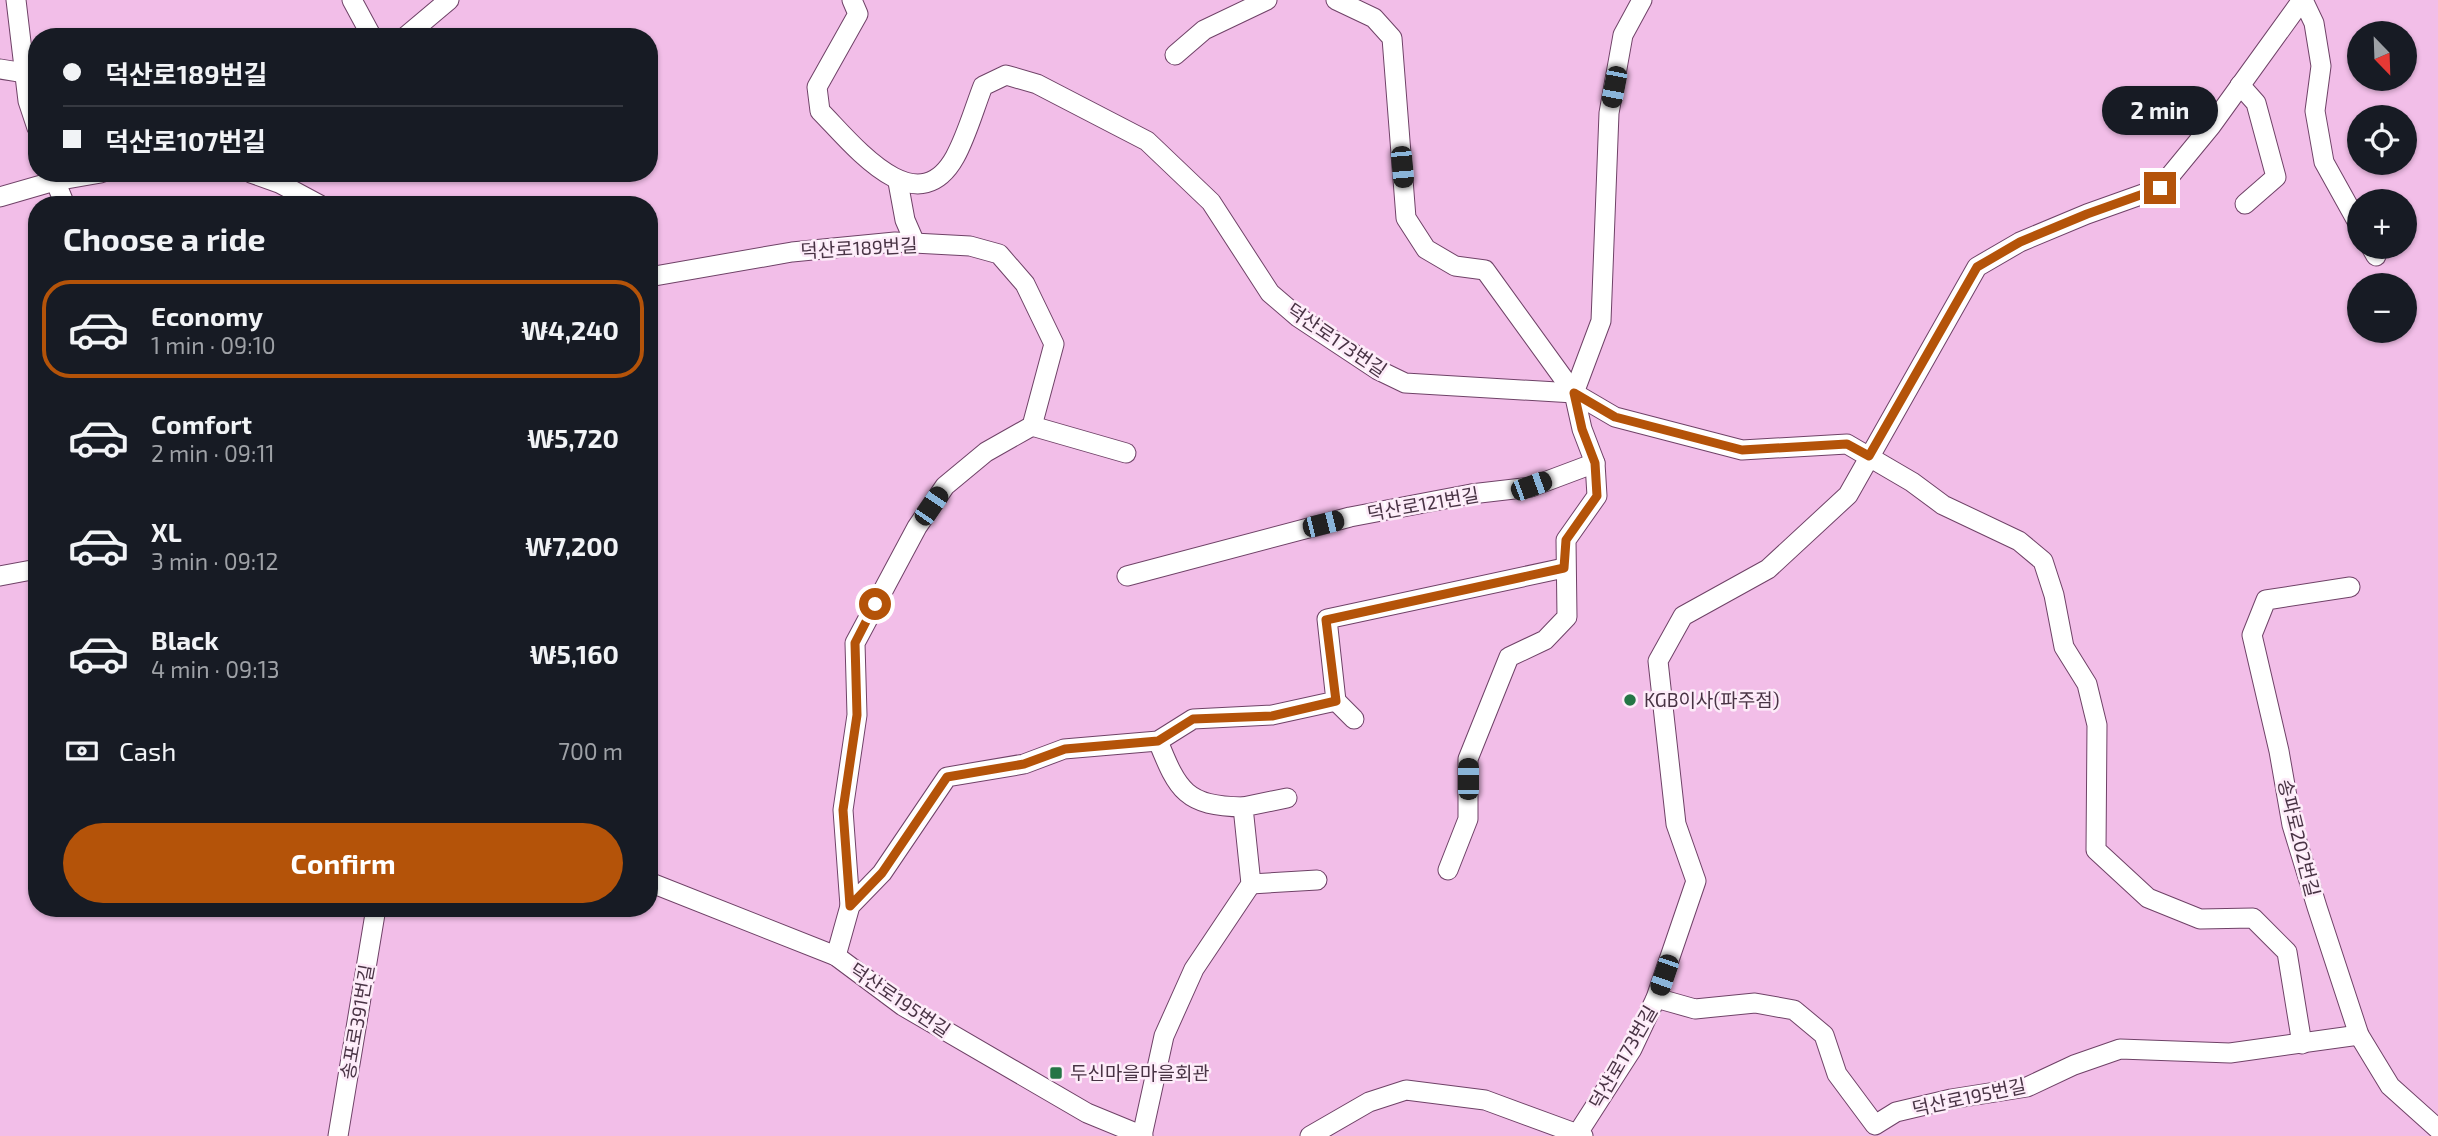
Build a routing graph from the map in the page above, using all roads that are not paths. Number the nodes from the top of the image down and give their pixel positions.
1 (16, 0) edge
2 (352, 0) edge
3 (449, 0) edge
4 (852, 0) edge
5 (1267, 0) edge
6 (1336, 0) edge
7 (1642, 0) edge
8 (2302, 0) edge
9 (367, 28) edge
10 (416, 28) edge
11 (1175, 55) dead end
12 (0, 69) edge
13 (25, 73) junction
14 (2240, 85) junction
15 (28, 104) edge
16 (40, 182) edge
17 (276, 182) edge
18 (898, 182) junction
19 (303, 196) edge
20 (0, 197) edge
21 (2347, 203) edge
22 (2245, 204) dead end
23 (915, 243) junction
24 (658, 275) edge
25 (1574, 393) junction
26 (1032, 426) junction
27 (1126, 453) dead end
28 (1869, 456) junction
29 (1595, 463) junction
30 (1564, 568) junction
31 (28, 571) edge
32 (0, 576) edge
33 (1127, 576) dead end
34 (2350, 587) dead end
35 (1336, 701) junction
36 (1354, 719) dead end
37 (1158, 741) junction
38 (1286, 798) dead end
39 (1243, 807) junction
40 (1448, 870) dead end
41 (1317, 880) dead end
42 (1251, 884) junction
43 (658, 886) edge
44 (850, 906) junction
45 (374, 917) edge
46 (836, 956) junction
47 (1656, 998) junction
48 (2359, 1035) junction
49 (2302, 1044) junction
50 (2438, 1129) edge
51 (1580, 1134) edge
52 (338, 1136) edge
53 (1143, 1136) edge
54 (1310, 1136) edge

1 - 13 street
2 - 9 street
3 - 10 street
4 - 18 street
5 - 11 street
6 - 25 street
7 - 25 street
8 - 14 street, 덕산로173번길
8 - 21 street
12 - 13 street
13 - 15 street
14 - 22 street
14 - 28 street, 덕산로173번길
16 - 20 street
17 - 19 street
18 - 23 street
18 - 25 street, 덕산로173번길
23 - 24 street, 덕산로189번길
23 - 26 street, 덕산로189번길
25 - 28 street
25 - 29 street
26 - 27 street
26 - 44 street
28 - 47 street, 덕산로173번길
28 - 49 street
29 - 30 street
29 - 33 street, 덕산로121번길
30 - 35 street
30 - 40 street
31 - 32 street
34 - 48 street, 송파로202번길
35 - 36 street
35 - 37 street
37 - 39 street
37 - 44 street
38 - 39 street
39 - 42 street
41 - 42 street
42 - 53 street, 덕산로195번길
43 - 46 street, 덕산로195번길
44 - 46 street
45 - 52 street, 송포로391번길
46 - 53 street, 덕산로195번길
47 - 49 street, 덕산로195번길
47 - 51 street, 덕산로173번길
48 - 49 street
48 - 50 street, 송파로202번길
51 - 54 street

